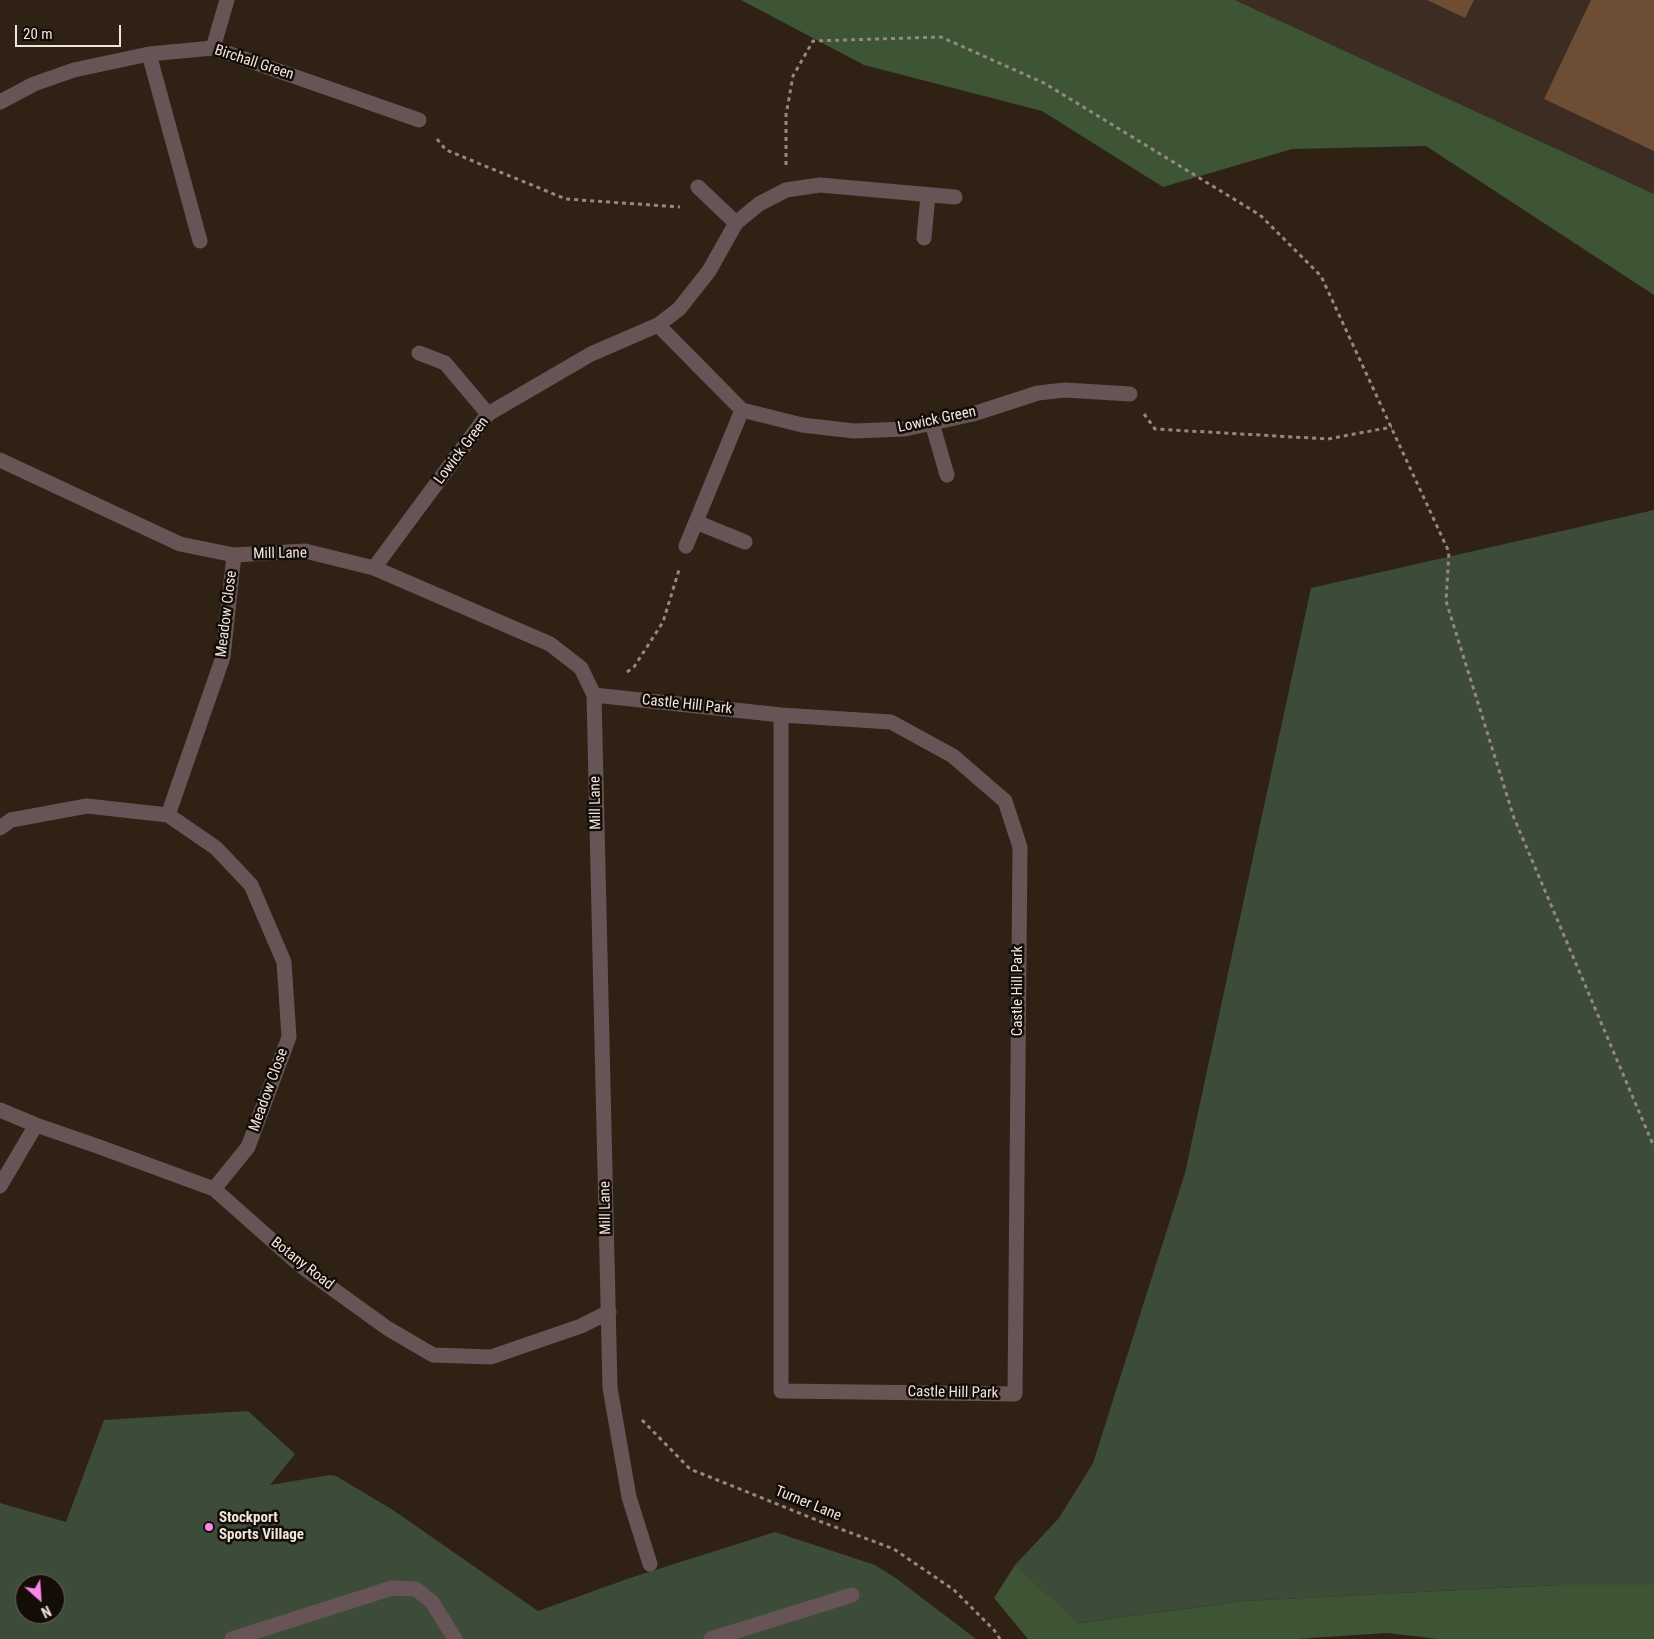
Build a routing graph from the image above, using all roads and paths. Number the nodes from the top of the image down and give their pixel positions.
1 (227, 0) edge
2 (212, 48) junction
3 (149, 54) junction
4 (0, 102) edge
5 (420, 120) joint
6 (786, 190) junction
7 (703, 193) joint
8 (928, 195) junction
9 (955, 197) dead end
10 (736, 223) junction
11 (924, 238) dead end
12 (200, 241) dead end
13 (658, 325) junction
14 (419, 353) dead end
15 (1130, 394) joint
16 (742, 410) junction
17 (488, 414) junction
18 (932, 423) junction
19 (1392, 427) junction
20 (0, 460) edge
21 (947, 475) dead end
22 (696, 522) junction
23 (745, 542) dead end
24 (686, 546) joint
25 (234, 555) junction
26 (374, 568) junction
27 (594, 695) junction
28 (781, 715) junction
29 (168, 815) junction
30 (0, 828) edge
31 (0, 1110) edge
32 (36, 1126) junction
33 (1654, 1147) edge
34 (0, 1186) edge
35 (214, 1189) junction
36 (609, 1312) junction
37 (610, 1388) junction
38 (650, 1564) dead end
39 (852, 1595) dead end
40 (232, 1639) edge
41 (455, 1639) edge
42 (711, 1639) edge
43 (1000, 1639) edge

1 - 2 street
2 - 3 street, Birchall Green
2 - 5 street, Birchall Green
3 - 4 street, Birchall Green
3 - 12 street
5 - 7 path
6 - 8 street, Lowick Green
6 - 10 street, Lowick Green
6 - 19 path
7 - 10 street
8 - 9 street, Lowick Green
8 - 11 street
10 - 13 street, Lowick Green
13 - 16 street
13 - 17 street, Lowick Green
14 - 17 street
15 - 18 street, Lowick Green
15 - 19 path
16 - 18 street, Lowick Green
16 - 22 street
17 - 26 street, Lowick Green
18 - 21 street
19 - 33 path
20 - 25 street, Mill Lane
22 - 23 street
22 - 24 street
24 - 27 path
25 - 26 street, Mill Lane
25 - 29 street, Meadow Close
26 - 27 street, Mill Lane
27 - 28 street, Castle Hill Park
27 - 36 street, Mill Lane
28 - 28 street, Castle Hill Park
29 - 30 street, Meadow Close
29 - 35 street, Meadow Close
31 - 32 street, Botany Road
32 - 34 street
32 - 35 street, Botany Road
35 - 36 street, Botany Road
36 - 37 street, Mill Lane
37 - 38 street, Mill Lane
37 - 43 path, Turner Lane
39 - 42 street
40 - 41 street

